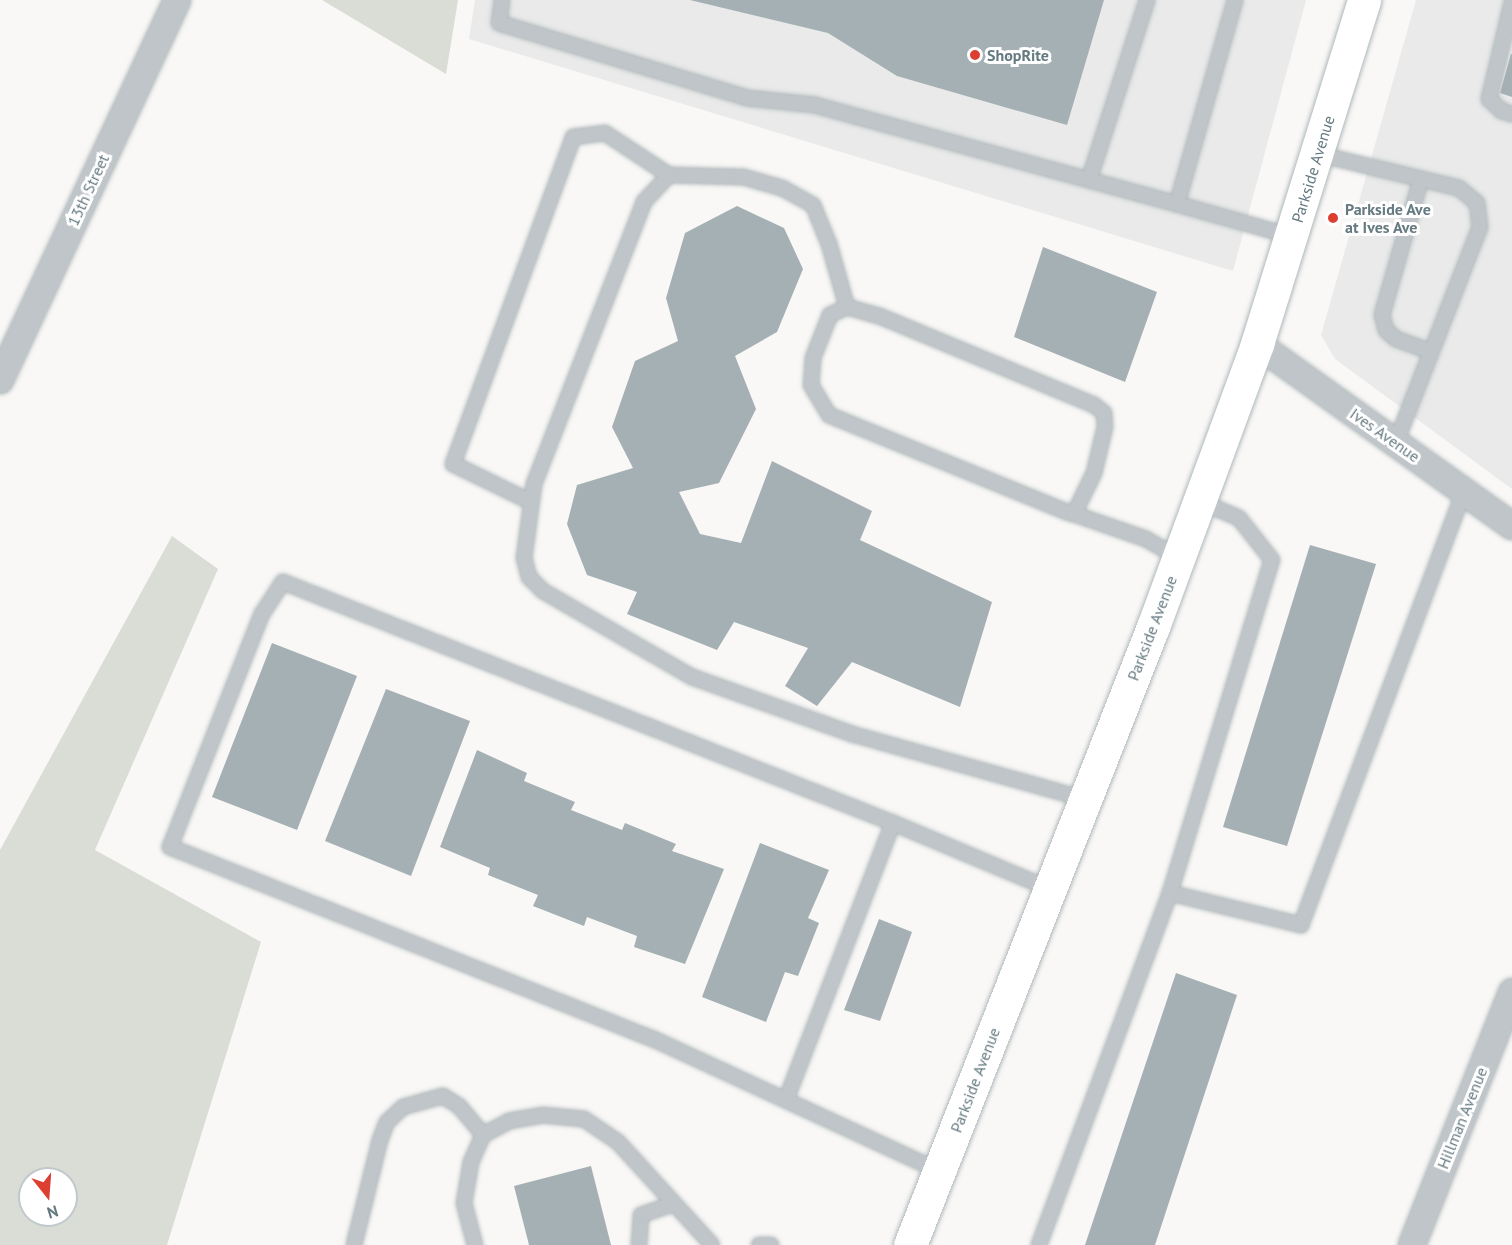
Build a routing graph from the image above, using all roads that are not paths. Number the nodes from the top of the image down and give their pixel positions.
1 (177, 0) edge
2 (502, 0) edge
3 (1147, 0) edge
4 (1235, 0) edge
5 (1364, 0) edge
6 (1512, 2) edge
7 (1512, 114) edge
8 (1318, 154) junction
9 (669, 175) junction
10 (1421, 179) junction
11 (1089, 180) junction
12 (1177, 204) junction
13 (1293, 236) junction
14 (847, 307) junction
15 (1257, 344) junction
16 (1431, 352) junction
17 (3, 368) edge
18 (1396, 443) junction
19 (1464, 492) junction
20 (1199, 501) junction
21 (531, 502) junction
22 (1074, 514) junction
23 (1512, 526) edge
24 (1179, 558) junction
25 (1085, 799) junction
26 (893, 823) junction
27 (1050, 889) junction
28 (1170, 893) junction
29 (1512, 992) edge
30 (1504, 1035) edge
31 (786, 1100) junction
32 (483, 1135) junction
33 (939, 1171) junction
34 (673, 1204) junction
35 (354, 1245) edge
36 (475, 1245) edge
37 (639, 1245) edge
38 (712, 1245) edge
39 (759, 1245) edge
40 (771, 1245) edge
41 (910, 1245) edge
42 (1040, 1245) edge
43 (1412, 1245) edge

1 - 17 street, 13th Street
2 - 11 lane
3 - 11 lane
4 - 12 lane
5 - 8 main road, Parkside Avenue
6 - 7 lane
8 - 10 lane
8 - 13 main road, Parkside Avenue
9 - 14 lane
9 - 21 lane
9 - 21 lane
10 - 16 lane
10 - 16 lane
11 - 12 lane
12 - 13 lane
13 - 15 main road, Parkside Avenue
14 - 22 lane
14 - 22 lane
15 - 18 street, Ives Avenue
15 - 20 main road, Parkside Avenue
16 - 18 lane
18 - 19 street, Ives Avenue
19 - 23 street, Ives Avenue
19 - 28 lane
20 - 24 main road, Parkside Avenue
20 - 28 lane
21 - 25 lane
22 - 24 lane
24 - 25 main road, Parkside Avenue
25 - 27 main road, Parkside Avenue
26 - 27 lane
26 - 31 lane
26 - 31 lane
27 - 33 main road, Parkside Avenue
28 - 42 lane
29 - 30 street, Hillman Avenue
30 - 43 street, Hillman Avenue
31 - 33 lane
32 - 34 lane
32 - 35 lane
32 - 36 lane
33 - 41 main road, Parkside Avenue
34 - 37 lane
34 - 38 lane
39 - 40 lane

